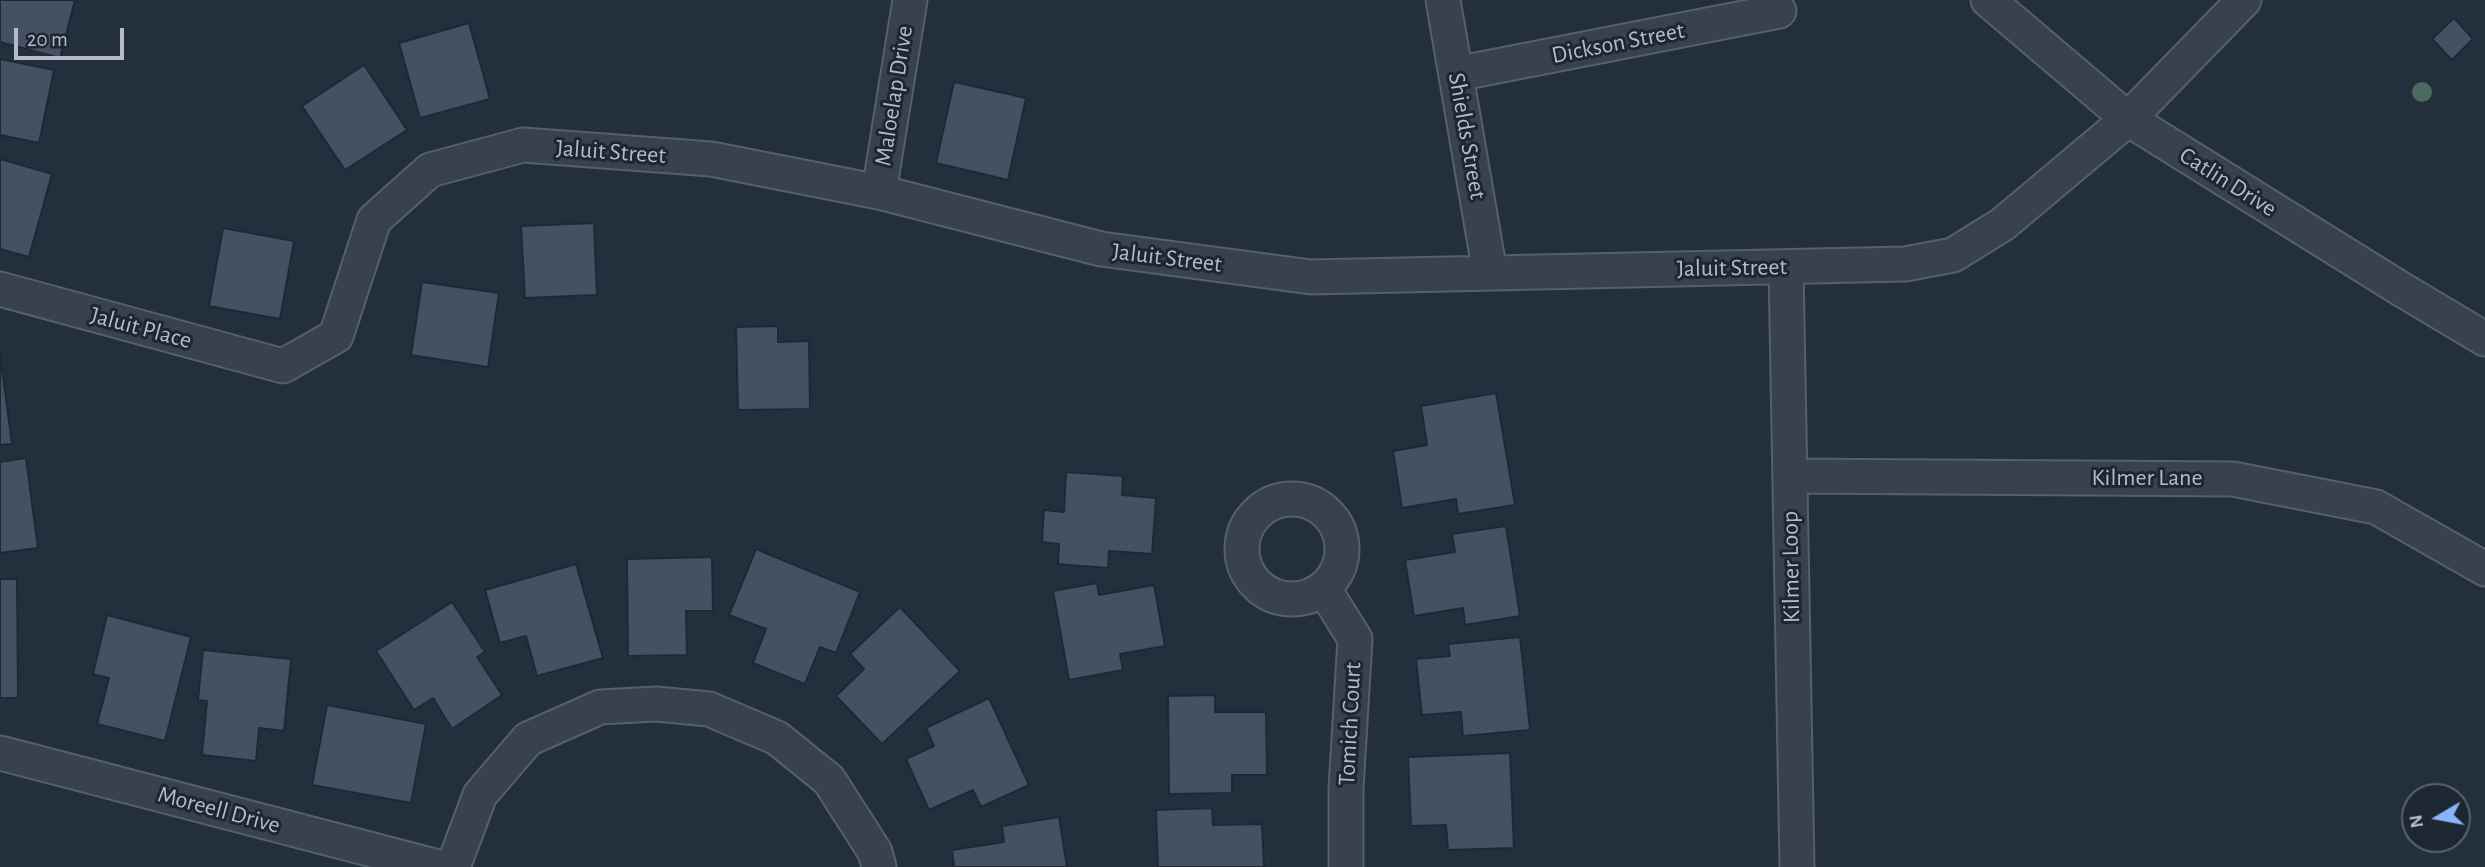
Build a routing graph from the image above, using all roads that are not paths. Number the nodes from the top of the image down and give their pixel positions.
1 (910, 0) edge
2 (1443, 0) edge
3 (1988, 0) edge
4 (2244, 0) edge
5 (1779, 11) dead end
6 (1456, 74) junction
7 (2128, 119) junction
8 (879, 192) junction
9 (1786, 267) junction
10 (1490, 273) junction
11 (0, 289) edge
12 (2485, 339) edge
13 (283, 366) joint
14 (1790, 477) junction
15 (2485, 569) edge
16 (1324, 589) dead end
17 (0, 753) edge
18 (438, 867) edge
19 (453, 867) edge
20 (879, 867) edge
21 (1346, 867) edge
22 (1797, 867) edge

1 - 8 street, Maloelap Drive
2 - 6 street, Shields Street
3 - 7 street, Catlin Drive
4 - 7 street, Jaluit Street
5 - 6 street, Dickson Street
6 - 10 street, Shields Street
7 - 9 street, Jaluit Street
7 - 12 street, Catlin Drive
8 - 10 street, Jaluit Street
8 - 13 street, Jaluit Street
9 - 10 street, Jaluit Street
9 - 14 street, Kilmer Loop
11 - 13 street, Jaluit Place
14 - 15 street, Kilmer Lane
14 - 22 street, Kilmer Loop
16 - 21 street, Tomich Court
17 - 18 street, Moreell Drive
19 - 20 street

